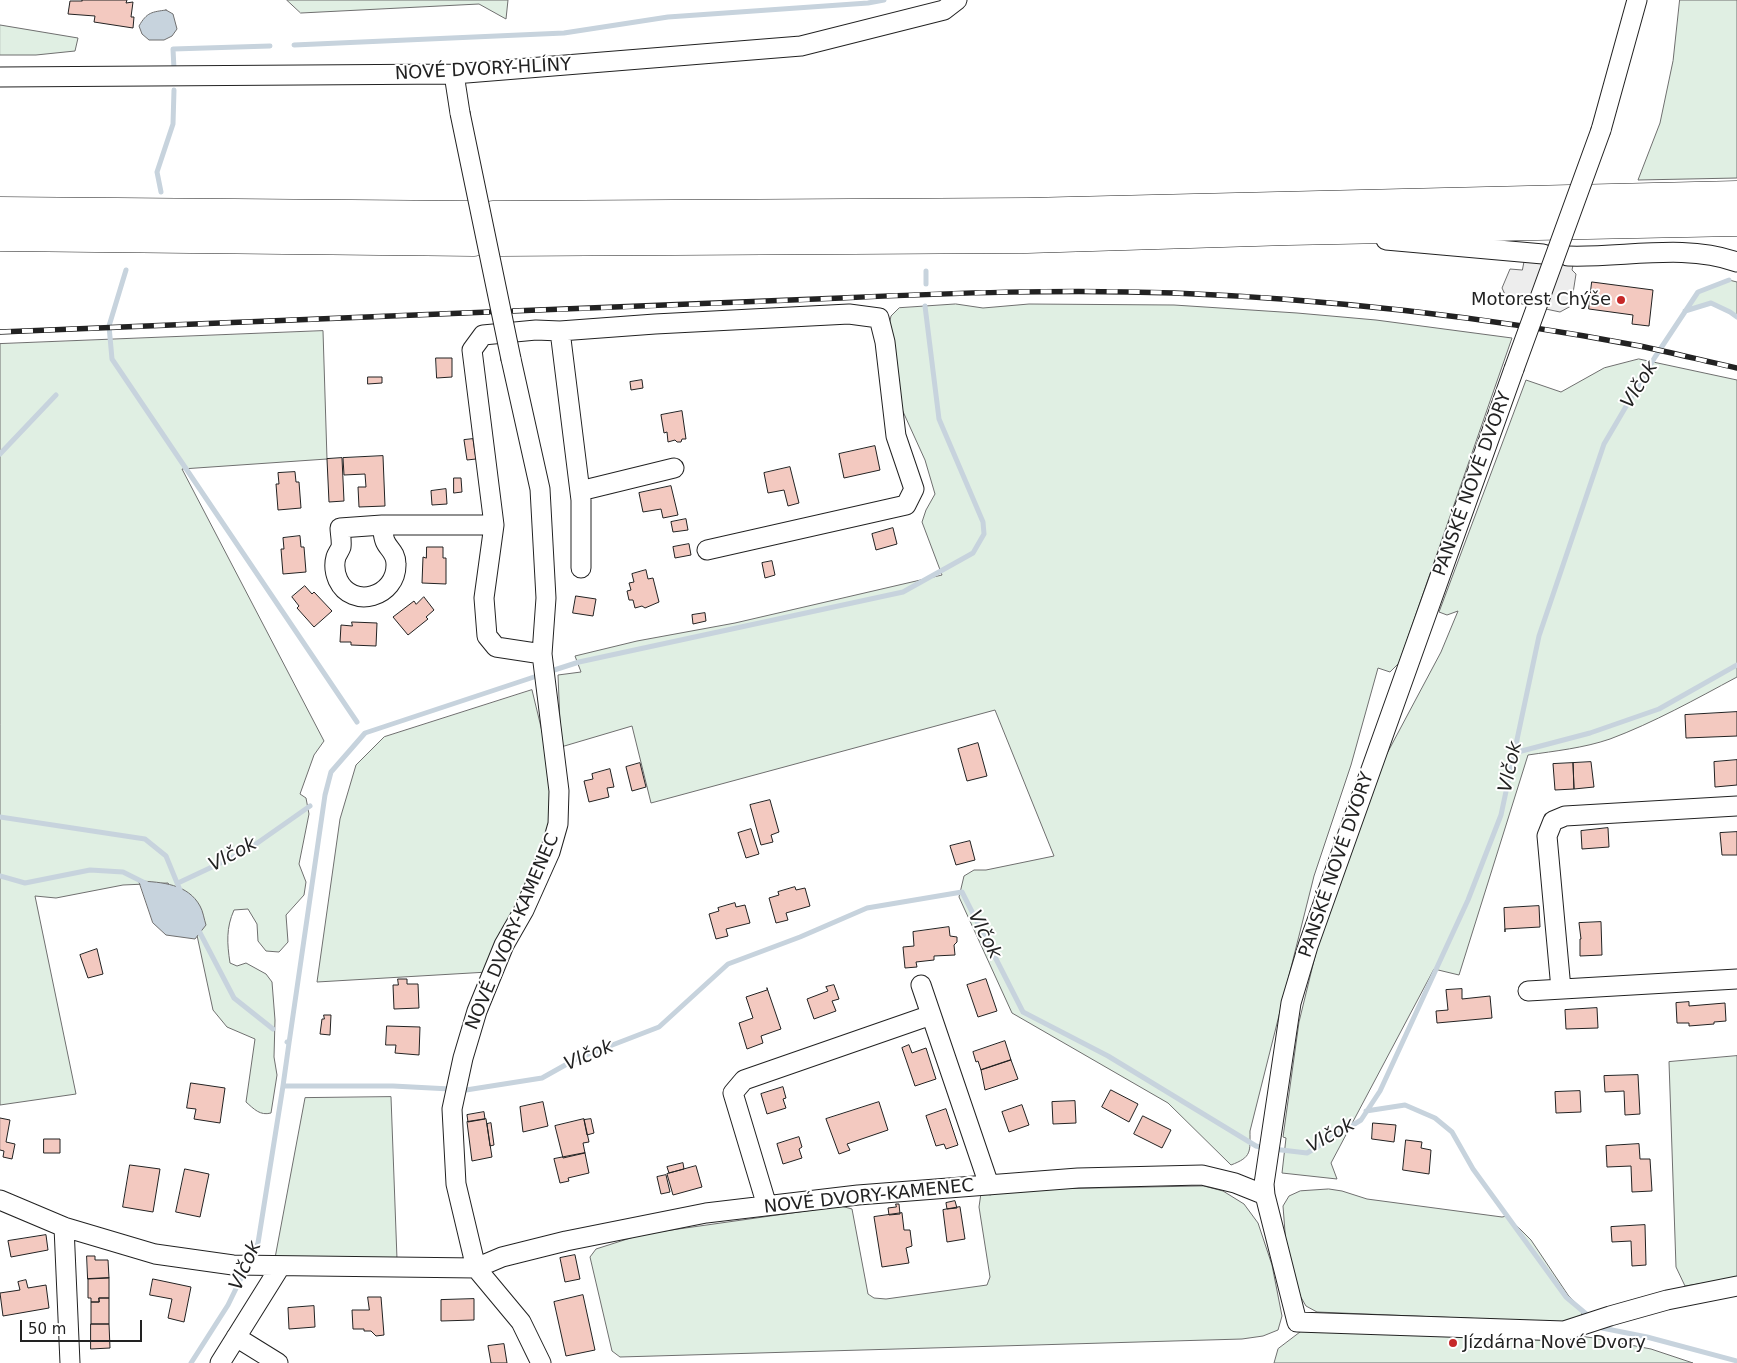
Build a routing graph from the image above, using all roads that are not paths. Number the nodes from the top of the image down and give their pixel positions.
1 (957, 0) edge
2 (1637, 0) edge
3 (454, 74) junction
4 (0, 77) edge
5 (1737, 195) edge
6 (0, 211) edge
7 (1737, 222) edge
8 (1288, 231) junction
9 (0, 238) edge
10 (1543, 254) dead end
11 (1568, 256) dead end
12 (1737, 262) edge
13 (560, 331) junction
14 (674, 468) dead end
15 (580, 491) junction
16 (494, 525) junction
17 (382, 526) junction
18 (707, 550) dead end
19 (581, 568) dead end
20 (543, 659) junction
21 (1737, 806) edge
22 (1737, 979) edge
23 (920, 985) dead end
24 (1561, 989) junction
25 (1528, 992) dead end
26 (931, 1015) junction
27 (989, 1185) junction
28 (1265, 1195) junction
29 (0, 1200) edge
30 (767, 1206) junction
31 (64, 1227) junction
32 (276, 1267) junction
33 (476, 1268) junction
34 (1737, 1286) edge
35 (236, 1337) junction
36 (70, 1363) edge
37 (220, 1363) edge
38 (278, 1363) edge
39 (540, 1363) edge

1 - 3 street, NOVÉ DVORY-HLÍNY
2 - 28 street, PANSKÉ NOVÉ DVORY, bridge
3 - 4 street, NOVÉ DVORY-HLÍNY
3 - 20 street, bridge
5 - 6 highway
7 - 8 highway
8 - 9 highway
8 - 10 street
11 - 12 street
13 - 15 street
13 - 16 street
13 - 18 street
14 - 15 street
15 - 19 street
16 - 17 street
16 - 20 street
17 - 17 street
20 - 33 street, NOVÉ DVORY-KAMENEC
21 - 24 street
22 - 24 street
23 - 26 street
24 - 25 street
26 - 27 street
26 - 30 street
27 - 28 street, NOVÉ DVORY-KAMENEC
27 - 30 street, NOVÉ DVORY-KAMENEC
28 - 34 street, PANSKÉ NOVÉ DVORY
29 - 31 street, NOVÉ DVORY-KAMENEC
30 - 33 street, NOVÉ DVORY-KAMENEC
31 - 32 street, NOVÉ DVORY-KAMENEC
31 - 36 street
32 - 33 street, NOVÉ DVORY-KAMENEC
32 - 35 street
33 - 39 street, NOVÉ DVORY-KAMENEC
35 - 37 street
35 - 38 street

